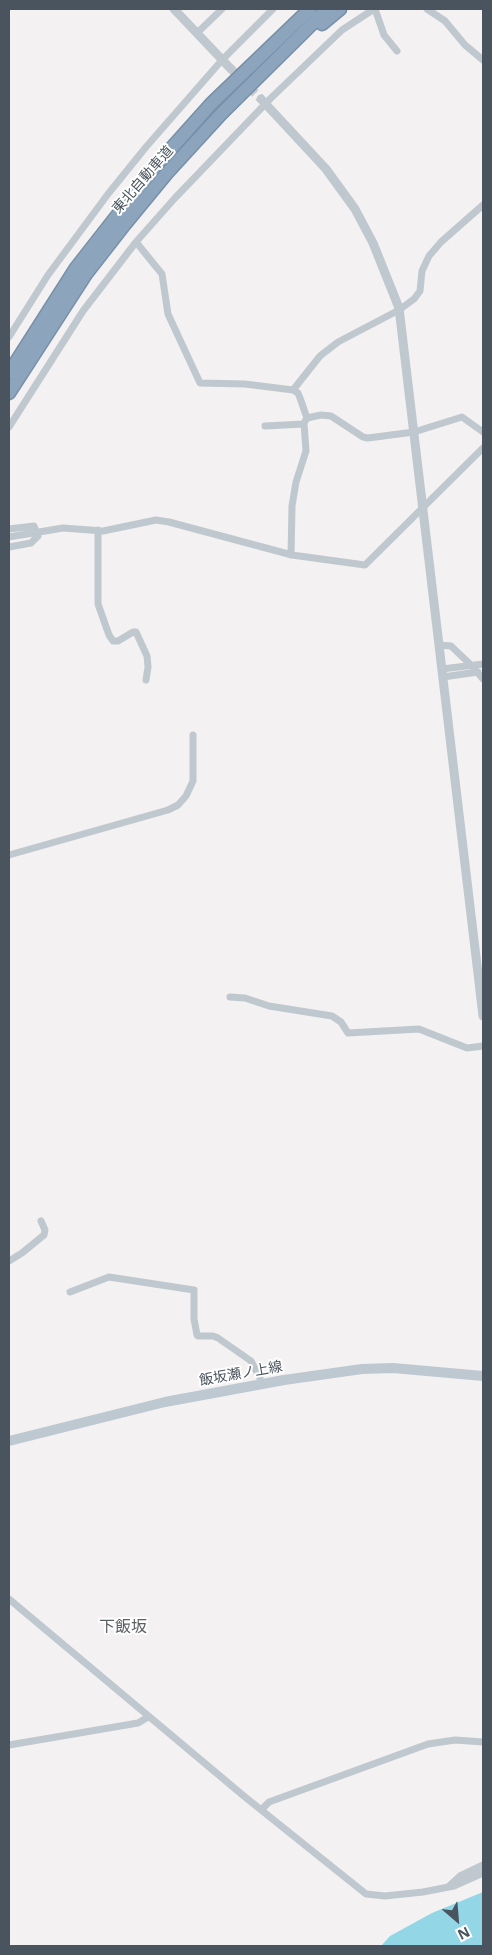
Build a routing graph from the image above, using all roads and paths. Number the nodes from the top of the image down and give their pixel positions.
1 (174, 9) edge
2 (222, 9) edge
3 (273, 9) edge
4 (309, 9) edge
5 (327, 9) edge
6 (340, 9) edge
7 (374, 9) edge
8 (427, 9) edge
9 (197, 34) junction
10 (397, 51) dead end
11 (222, 60) junction
12 (483, 60) edge
13 (230, 68) tunnel mouth
14 (263, 102) junction
15 (221, 114) junction
16 (483, 206) edge
17 (136, 242) junction
18 (399, 310) junction
19 (9, 337) edge
20 (9, 373) edge
21 (293, 390) junction
22 (9, 393) edge
23 (306, 421) junction
24 (265, 426) dead end
25 (9, 427) edge
26 (414, 432) junction
27 (483, 432) edge
28 (483, 448) edge
29 (423, 505) junction
30 (9, 529) edge
31 (98, 530) junction
32 (38, 533) junction
33 (9, 537) edge
34 (9, 547) edge
35 (291, 555) junction
36 (439, 645) junction
37 (483, 664) edge
38 (472, 666) junction
39 (478, 672) junction
40 (442, 673) junction
41 (483, 679) edge
42 (146, 680) dead end
43 (193, 734) dead end
44 (9, 855) edge
45 (230, 997) dead end
46 (483, 1016) edge
47 (483, 1046) edge
48 (41, 1221) dead end
49 (9, 1261) edge
50 (70, 1292) dead end
51 (483, 1376) edge
52 (261, 1384) junction
53 (9, 1441) edge
54 (9, 1599) edge
55 (148, 1717) junction
56 (483, 1742) edge
57 (9, 1745) edge
58 (260, 1810) junction
59 (483, 1865) edge
60 (483, 1873) edge
61 (448, 1887) junction

1 - 9 street
2 - 9 street
3 - 11 street
4 - 20 highway, 東北自動車道
5 - 15 highway, 東北自動車道
6 - 15 highway
7 - 10 street
7 - 14 street
8 - 12 street
9 - 11 street
11 - 13 street
11 - 19 street
14 - 17 street
14 - 18 street
15 - 22 highway, 東北自動車道
16 - 18 street
17 - 21 street
17 - 25 street
18 - 21 street
18 - 26 street
21 - 23 street
23 - 24 street
23 - 26 street
23 - 35 street
26 - 27 street
26 - 29 street
28 - 29 street
29 - 35 street
29 - 36 street
30 - 32 street
31 - 32 street
31 - 35 street
31 - 42 street
32 - 33 street
32 - 34 street
36 - 38 street
36 - 40 street
37 - 38 street
38 - 39 street
38 - 40 street
39 - 40 street
39 - 41 street
40 - 46 street
43 - 44 street
45 - 47 street
48 - 49 street
50 - 52 street
51 - 52 main road, 飯坂瀬ノ上線
52 - 53 main road, 飯坂瀬ノ上線
54 - 55 street
55 - 57 street
55 - 58 street
56 - 58 street
58 - 61 street
59 - 61 street
60 - 61 street

